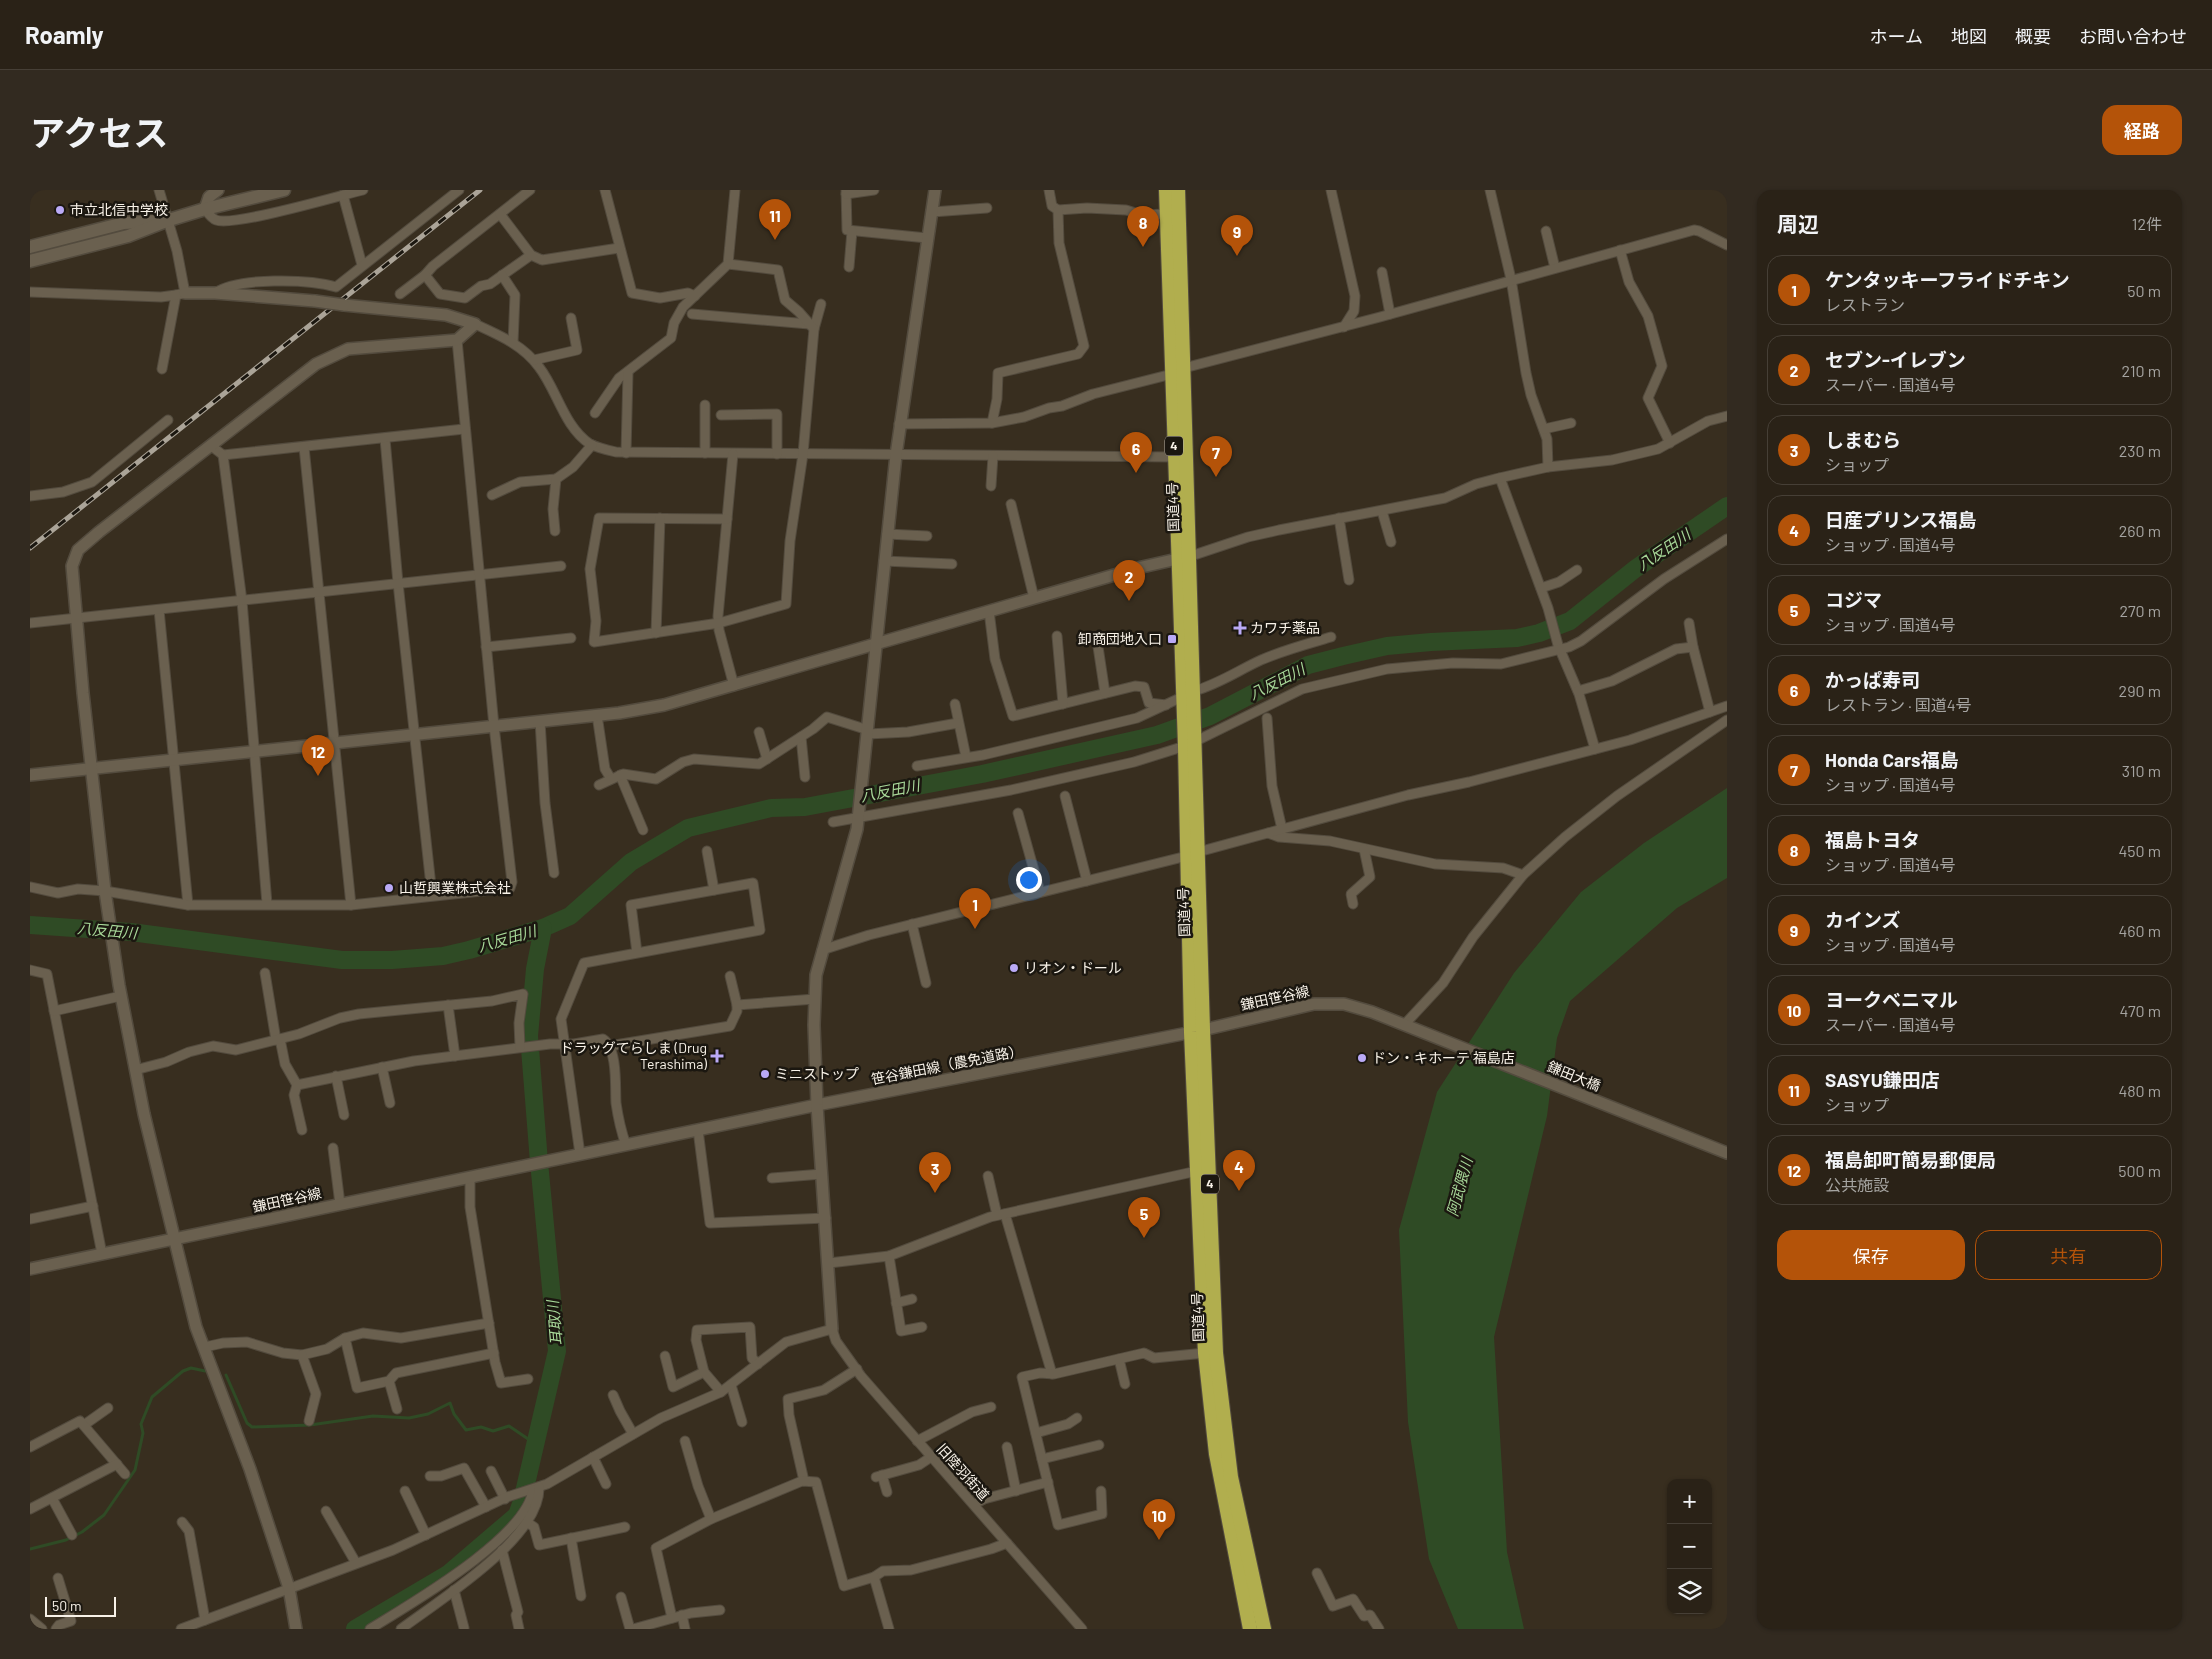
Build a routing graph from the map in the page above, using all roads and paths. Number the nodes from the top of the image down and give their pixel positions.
1 (159, 190) edge
2 (218, 190) edge
3 (284, 190) edge
4 (363, 190) edge
5 (459, 190) edge
6 (530, 190) edge
7 (605, 190) edge
8 (735, 190) edge
9 (874, 190) edge
10 (935, 190) edge
11 (1049, 190) edge
12 (1166, 190) edge
13 (1178, 190) edge
14 (1332, 190) edge
15 (1490, 190) edge
16 (846, 192) edge
17 (343, 195) junction
18 (986, 208) dead end
19 (205, 209) junction
20 (1058, 210) junction
21 (932, 212) junction
22 (500, 214) junction
23 (1166, 214) junction
24 (169, 220) junction
25 (852, 231) junction
26 (1546, 232) dead end
27 (927, 238) junction
28 (1727, 246) edge
29 (30, 247) edge
30 (619, 248) junction
31 (1620, 250) junction
32 (531, 255) junction
33 (30, 261) edge
34 (728, 264) junction
35 (362, 265) junction
36 (849, 267) dead end
37 (1555, 268) junction
38 (1382, 272) dead end
39 (425, 275) junction
40 (502, 275) junction
41 (1512, 279) junction
42 (30, 292) edge
43 (215, 293) junction
44 (180, 294) junction
45 (400, 294) dead end
46 (695, 296) junction
47 (820, 304) dead end
48 (692, 314) dead end
49 (1390, 314) junction
50 (571, 318) dead end
51 (475, 324) junction
52 (811, 327) junction
53 (1344, 327) junction
54 (457, 340) junction
55 (513, 343) junction
56 (534, 360) junction
57 (162, 369) dead end
58 (1178, 371) junction
59 (628, 372) junction
60 (705, 405) dead end
61 (595, 413) dead end
62 (721, 415) dead end
63 (1727, 416) edge
64 (168, 420) dead end
65 (992, 423) junction
66 (1571, 423) dead end
67 (900, 424) junction
68 (464, 429) junction
69 (1544, 429) junction
70 (385, 439) junction
71 (1670, 443) junction
72 (210, 445) junction
73 (592, 445) junction
74 (304, 447) junction
75 (626, 453) junction
76 (705, 454) junction
77 (733, 454) junction
78 (776, 454) junction
79 (803, 454) junction
80 (223, 455) junction
81 (896, 455) junction
82 (993, 456) junction
83 (1174, 457) junction
84 (1548, 467) junction
85 (1500, 478) junction
86 (556, 479) junction
87 (991, 486) dead end
88 (492, 495) dead end
89 (30, 496) edge
90 (1012, 504) dead end
91 (1382, 511) junction
92 (660, 518) junction
93 (1339, 518) junction
94 (727, 519) junction
95 (555, 531) dead end
96 (887, 534) junction
97 (927, 536) dead end
98 (1727, 539) edge
99 (1391, 542) dead end
100 (1191, 556) junction
101 (1177, 559) junction
102 (884, 561) junction
103 (952, 564) dead end
104 (561, 566) dead end
105 (1577, 570) dead end
106 (479, 574) junction
107 (1350, 580) dead end
108 (398, 583) junction
109 (1540, 588) junction
110 (318, 592) junction
111 (1034, 598) junction
112 (242, 601) junction
113 (159, 610) junction
114 (989, 611) junction
115 (76, 619) junction
116 (718, 623) junction
117 (1689, 623) dead end
118 (30, 624) edge
119 (656, 633) junction
120 (1057, 636) dead end
121 (571, 638) dead end
122 (1331, 638) dead end
123 (1097, 640) dead end
124 (877, 644) junction
125 (486, 647) junction
126 (1559, 647) junction
127 (1693, 647) junction
128 (734, 686) junction
129 (1578, 691) junction
130 (1105, 694) junction
131 (1188, 697) junction
132 (955, 704) dead end
133 (1063, 704) junction
134 (1166, 705) junction
135 (1727, 706) edge
136 (1710, 712) junction
137 (597, 716) junction
138 (1267, 718) dead end
139 (1727, 720) edge
140 (540, 721) junction
141 (958, 722) junction
142 (494, 726) junction
143 (759, 732) dead end
144 (868, 732) junction
145 (415, 734) junction
146 (801, 737) junction
147 (1190, 741) junction
148 (335, 742) junction
149 (1595, 749) junction
150 (254, 750) junction
151 (966, 757) junction
152 (175, 758) junction
153 (767, 759) junction
154 (917, 766) dead end
155 (92, 768) junction
156 (30, 775) edge
157 (620, 776) junction
158 (805, 777) dead end
159 (611, 780) junction
160 (600, 785) dead end
161 (1065, 796) dead end
162 (1018, 813) dead end
163 (858, 816) junction
164 (833, 822) dead end
165 (1282, 829) junction
166 (644, 830) dead end
167 (1268, 833) junction
168 (1364, 849) junction
169 (707, 851) dead end
170 (1193, 854) junction
171 (554, 873) dead end
172 (1523, 875) junction
173 (1086, 881) junction
174 (30, 887) edge
175 (714, 890) junction
176 (105, 891) junction
177 (1040, 892) junction
178 (432, 895) junction
179 (267, 904) junction
180 (1353, 904) dead end
181 (188, 905) junction
182 (351, 905) junction
183 (912, 924) junction
184 (822, 950) junction
185 (638, 952) junction
186 (30, 970) edge
187 (265, 973) dead end
188 (730, 976) dead end
189 (926, 983) dead end
190 (121, 996) junction
191 (815, 999) junction
192 (448, 1005) junction
193 (737, 1005) junction
194 (54, 1011) junction
195 (1407, 1026) junction
196 (1197, 1031) junction
197 (278, 1040) junction
198 (564, 1044) junction
199 (609, 1046) junction
200 (522, 1047) junction
201 (455, 1056) junction
202 (382, 1067) junction
203 (135, 1070) junction
204 (336, 1076) junction
205 (297, 1085) junction
206 (390, 1103) dead end
207 (817, 1105) junction
208 (344, 1115) dead end
209 (302, 1130) dead end
210 (698, 1130) junction
211 (626, 1145) junction
212 (333, 1148) dead end
213 (1727, 1153) edge
214 (580, 1154) junction
215 (550, 1160) joint
216 (1197, 1171) junction
217 (822, 1174) junction
218 (988, 1176) dead end
219 (470, 1178) junction
220 (772, 1178) dead end
221 (340, 1204) junction
222 (93, 1206) junction
223 (1001, 1215) junction
224 (826, 1218) junction
225 (30, 1219) edge
226 (174, 1238) junction
227 (102, 1254) junction
228 (889, 1256) junction
229 (828, 1263) junction
230 (30, 1269) edge
231 (912, 1299) dead end
232 (896, 1303) junction
233 (489, 1323) junction
234 (922, 1327) dead end
235 (832, 1329) junction
236 (345, 1338) junction
237 (205, 1347) junction
238 (494, 1353) junction
239 (1205, 1353) junction
240 (302, 1355) junction
241 (665, 1356) dead end
242 (1119, 1359) junction
243 (758, 1364) junction
244 (857, 1369) junction
245 (704, 1372) junction
246 (1052, 1374) junction
247 (528, 1379) dead end
248 (390, 1381) junction
249 (1125, 1384) dead end
250 (731, 1385) junction
251 (721, 1392) junction
252 (613, 1395) dead end
253 (991, 1407) dead end
254 (108, 1408) dead end
255 (396, 1408) dead end
256 (1077, 1418) dead end
257 (309, 1421) dead end
258 (742, 1422) dead end
259 (84, 1425) junction
260 (1036, 1433) junction
261 (633, 1434) junction
262 (685, 1441) dead end
263 (917, 1441) junction
264 (1099, 1445) dead end
265 (30, 1447) edge
266 (1007, 1447) dead end
267 (931, 1456) junction
268 (593, 1457) junction
269 (1042, 1459) junction
270 (117, 1464) junction
271 (491, 1471) dead end
272 (125, 1474) dead end
273 (430, 1476) dead end
274 (804, 1481) junction
275 (1048, 1482) junction
276 (606, 1484) dead end
277 (534, 1489) junction
278 (405, 1491) dead end
279 (1016, 1491) junction
280 (1101, 1491) dead end
281 (887, 1492) dead end
282 (52, 1498) junction
283 (506, 1498) junction
284 (974, 1504) junction
285 (486, 1507) junction
286 (30, 1509) edge
287 (326, 1511) dead end
288 (711, 1520) junction
289 (182, 1522) dead end
290 (528, 1523) junction
291 (625, 1527) dead end
292 (72, 1535) dead end
293 (426, 1535) junction
294 (571, 1538) junction
295 (1007, 1543) junction
296 (502, 1550) junction
297 (356, 1563) junction
298 (1317, 1573) dead end
299 (874, 1577) junction
300 (58, 1578) dead end
301 (289, 1588) junction
302 (454, 1590) junction
303 (581, 1596) dead end
304 (621, 1597) dead end
305 (720, 1610) dead end
306 (682, 1615) junction
307 (672, 1618) junction
308 (30, 1619) edge
309 (205, 1620) junction
310 (464, 1628) edge
311 (1258, 1628) edge
312 (42, 1629) edge
313 (56, 1629) edge
314 (181, 1629) edge
315 (296, 1629) edge
316 (370, 1629) edge
317 (401, 1629) edge
318 (519, 1629) edge
319 (631, 1629) edge
320 (685, 1629) edge
321 (889, 1629) edge
322 (1082, 1629) edge
323 (1379, 1629) edge

1 - 24 street
2 - 19 street
3 - 19 main road
4 - 17 street
5 - 35 street
6 - 22 street
7 - 30 street
8 - 34 street
9 - 16 street
10 - 21 street
11 - 20 street
12 - 23 highway, 国道4号 / 4
13 - 58 highway, 国道4号 / 4
14 - 53 street
15 - 41 street
16 - 25 street
17 - 19 street
17 - 35 street
18 - 21 street
19 - 24 main road
20 - 23 street
20 - 65 street
21 - 27 street
22 - 32 street
22 - 39 street
23 - 58 highway, 国道4号 / 4
24 - 29 main road
24 - 33 main road
24 - 44 street
25 - 27 street
25 - 36 street
26 - 37 street
27 - 67 street
28 - 31 street
30 - 32 street
30 - 46 street
31 - 37 street
31 - 71 street
32 - 40 street
34 - 46 street
34 - 52 street
35 - 43 street
37 - 41 street
38 - 49 street
39 - 40 street
39 - 45 street
40 - 55 street
41 - 49 street
41 - 69 street
42 - 44 street
43 - 44 street
43 - 51 street, bridge
44 - 57 street
46 - 59 street
47 - 52 street
48 - 52 street
49 - 53 street
50 - 56 street
51 - 54 street
51 - 55 street
52 - 79 street
53 - 58 street
54 - 68 street
54 - 72 street
55 - 56 street
56 - 73 street
58 - 65 street
58 - 83 highway, 国道4号 / 4
58 - 100 highway, 国道4号 / 4
59 - 61 street
59 - 75 street
60 - 76 street
62 - 78 street
63 - 71 street
64 - 89 street
65 - 67 street
66 - 69 street
67 - 81 street
68 - 70 street
68 - 106 street
69 - 84 street
70 - 74 street
70 - 108 street
71 - 84 street
72 - 80 street
72 - 115 street
73 - 75 street
73 - 86 street
74 - 80 street
74 - 110 street
75 - 76 street
76 - 77 street
77 - 78 street
77 - 94 street
78 - 79 street
79 - 81 street
79 - 116 street
80 - 112 street
81 - 82 street
81 - 96 street
82 - 83 street
82 - 87 street
83 - 101 highway, 国道4号 / 4
84 - 85 street
85 - 91 street
85 - 109 street
86 - 88 street
86 - 95 street
90 - 111 street
91 - 93 street
91 - 99 street
92 - 94 street
92 - 119 street
92 - 119 street
93 - 100 street
93 - 107 street
94 - 116 street
96 - 97 street
96 - 102 street
98 - 126 street
100 - 101 street
100 - 131 highway, 国道4号 / 4
101 - 111 street
101 - 131 highway, 国道4号 / 4
102 - 103 street
102 - 124 street
104 - 106 street
105 - 109 street
106 - 108 street
106 - 125 street
108 - 110 street
108 - 145 street
109 - 126 street
110 - 112 street
110 - 148 street
111 - 114 street
112 - 113 street
112 - 150 street
113 - 115 street
113 - 152 street
114 - 124 street
114 - 133 street
115 - 118 street
115 - 155 street
116 - 119 street
116 - 128 street
117 - 127 street
120 - 133 street
121 - 125 street
122 - 131 street
123 - 130 street
124 - 128 street
124 - 144 street
125 - 142 street
126 - 129 street
126 - 147 street
127 - 129 street
127 - 136 street
128 - 137 street
129 - 149 street
130 - 133 street
130 - 134 street
131 - 134 street
131 - 147 highway, 国道4号 / 4
132 - 141 street
134 - 151 street
135 - 136 street
136 - 149 street
137 - 140 street
137 - 159 street
138 - 165 street
139 - 172 street
140 - 142 street
140 - 171 street
141 - 144 street
141 - 151 street
142 - 145 street
142 - 178 street
143 - 153 street
144 - 146 street
144 - 163 street
145 - 148 street
145 - 178 street
146 - 153 street
146 - 158 street
147 - 163 street
147 - 170 highway, 国道4号 / 4
148 - 150 street
148 - 182 street
149 - 165 street
150 - 152 street
150 - 179 street
151 - 154 street
152 - 155 street
152 - 181 street
153 - 157 street
155 - 156 street
155 - 176 street
157 - 159 street
157 - 166 street
159 - 160 street
161 - 173 street
162 - 177 street
163 - 164 street
163 - 184 street
165 - 167 street
167 - 168 street
167 - 170 street
168 - 172 street
168 - 180 street
169 - 175 street
170 - 173 street
170 - 196 highway, 国道4号 / 4
172 - 195 street
173 - 177 street
174 - 176 street
175 - 185 street
175 - 185 street
176 - 181 street
176 - 190 street
177 - 183 street
178 - 182 street
179 - 181 street
179 - 182 street
183 - 184 street
183 - 189 street
184 - 191 street
185 - 198 street
186 - 194 street
187 - 197 street
188 - 193 street
190 - 194 street
190 - 203 street
191 - 193 street
191 - 207 street
192 - 197 street
192 - 200 street
192 - 201 street
193 - 199 street
194 - 222 street
195 - 196 street, 鎌田笹谷線
195 - 213 street, 鎌田大橋
196 - 207 street, 笹谷鎌田線（農免道路）
196 - 216 highway, 国道4号 / 4
196 - 311 highway, 国道4号 / 4
197 - 203 street
197 - 205 street
198 - 199 street
198 - 200 street
198 - 214 street
199 - 211 street
200 - 201 street
201 - 202 street
202 - 204 street
202 - 206 street
203 - 226 street
204 - 205 street
204 - 208 street
205 - 209 street
207 - 210 street, 笹谷鎌田線（農免道路）
207 - 217 street
210 - 211 street, 笹谷鎌田線（農免道路）
210 - 224 street
211 - 214 street, 笹谷鎌田線（農免道路）
212 - 221 street
214 - 215 street, 笹谷鎌田線（農免道路）
215 - 219 street, 鎌田笹谷線
216 - 223 street
216 - 239 highway, 国道4号 / 4
217 - 220 street
217 - 224 street
218 - 223 street
219 - 221 street, 鎌田笹谷線
219 - 233 street
221 - 226 street, 鎌田笹谷線
222 - 225 street
222 - 227 street
223 - 228 street
223 - 246 street
224 - 229 street
226 - 227 street, 鎌田笹谷線
226 - 237 street
227 - 230 street, 鎌田笹谷線
228 - 229 street
228 - 232 street
229 - 235 street
231 - 232 street
232 - 234 street
233 - 236 street
233 - 238 street
235 - 243 street
235 - 244 street, 旧陸羽街道
236 - 240 street
236 - 248 street
237 - 240 street
237 - 301 street
238 - 247 street
238 - 248 street
239 - 242 street
239 - 311 highway, 国道4号 / 4
240 - 257 street
241 - 245 street
242 - 246 street
242 - 249 street
243 - 245 street
243 - 250 street
244 - 263 street, 旧陸羽街道
244 - 274 street
245 - 251 street
246 - 260 street
248 - 255 street
250 - 251 street
250 - 258 street
251 - 261 street
252 - 261 street
253 - 263 street
254 - 259 street
256 - 260 street
259 - 265 street
259 - 270 street
260 - 269 street
261 - 268 street
262 - 288 street
263 - 267 street, 旧陸羽街道
264 - 269 street
266 - 279 street
267 - 281 street
267 - 284 street, 旧陸羽街道
268 - 276 street
268 - 277 street
269 - 275 street
270 - 272 street
270 - 282 street
271 - 283 street
273 - 285 street
274 - 288 street
274 - 299 street
275 - 279 street
275 - 280 street
277 - 283 street
277 - 290 street
277 - 316 street
278 - 293 street
279 - 284 street
282 - 286 street
282 - 292 street
283 - 285 street
284 - 295 street, 旧陸羽街道
285 - 293 street
287 - 297 street
288 - 307 street
289 - 309 street
290 - 294 street
290 - 296 street
291 - 294 street
293 - 297 street
294 - 303 street
295 - 299 street
295 - 322 street, 旧陸羽街道
296 - 302 street
296 - 318 street
297 - 301 street
298 - 323 street
299 - 321 street
300 - 313 street
301 - 309 street
301 - 315 street
302 - 310 street
302 - 317 street
304 - 319 street
305 - 306 street
306 - 307 street
306 - 320 street
307 - 319 street
308 - 312 street
309 - 314 street

